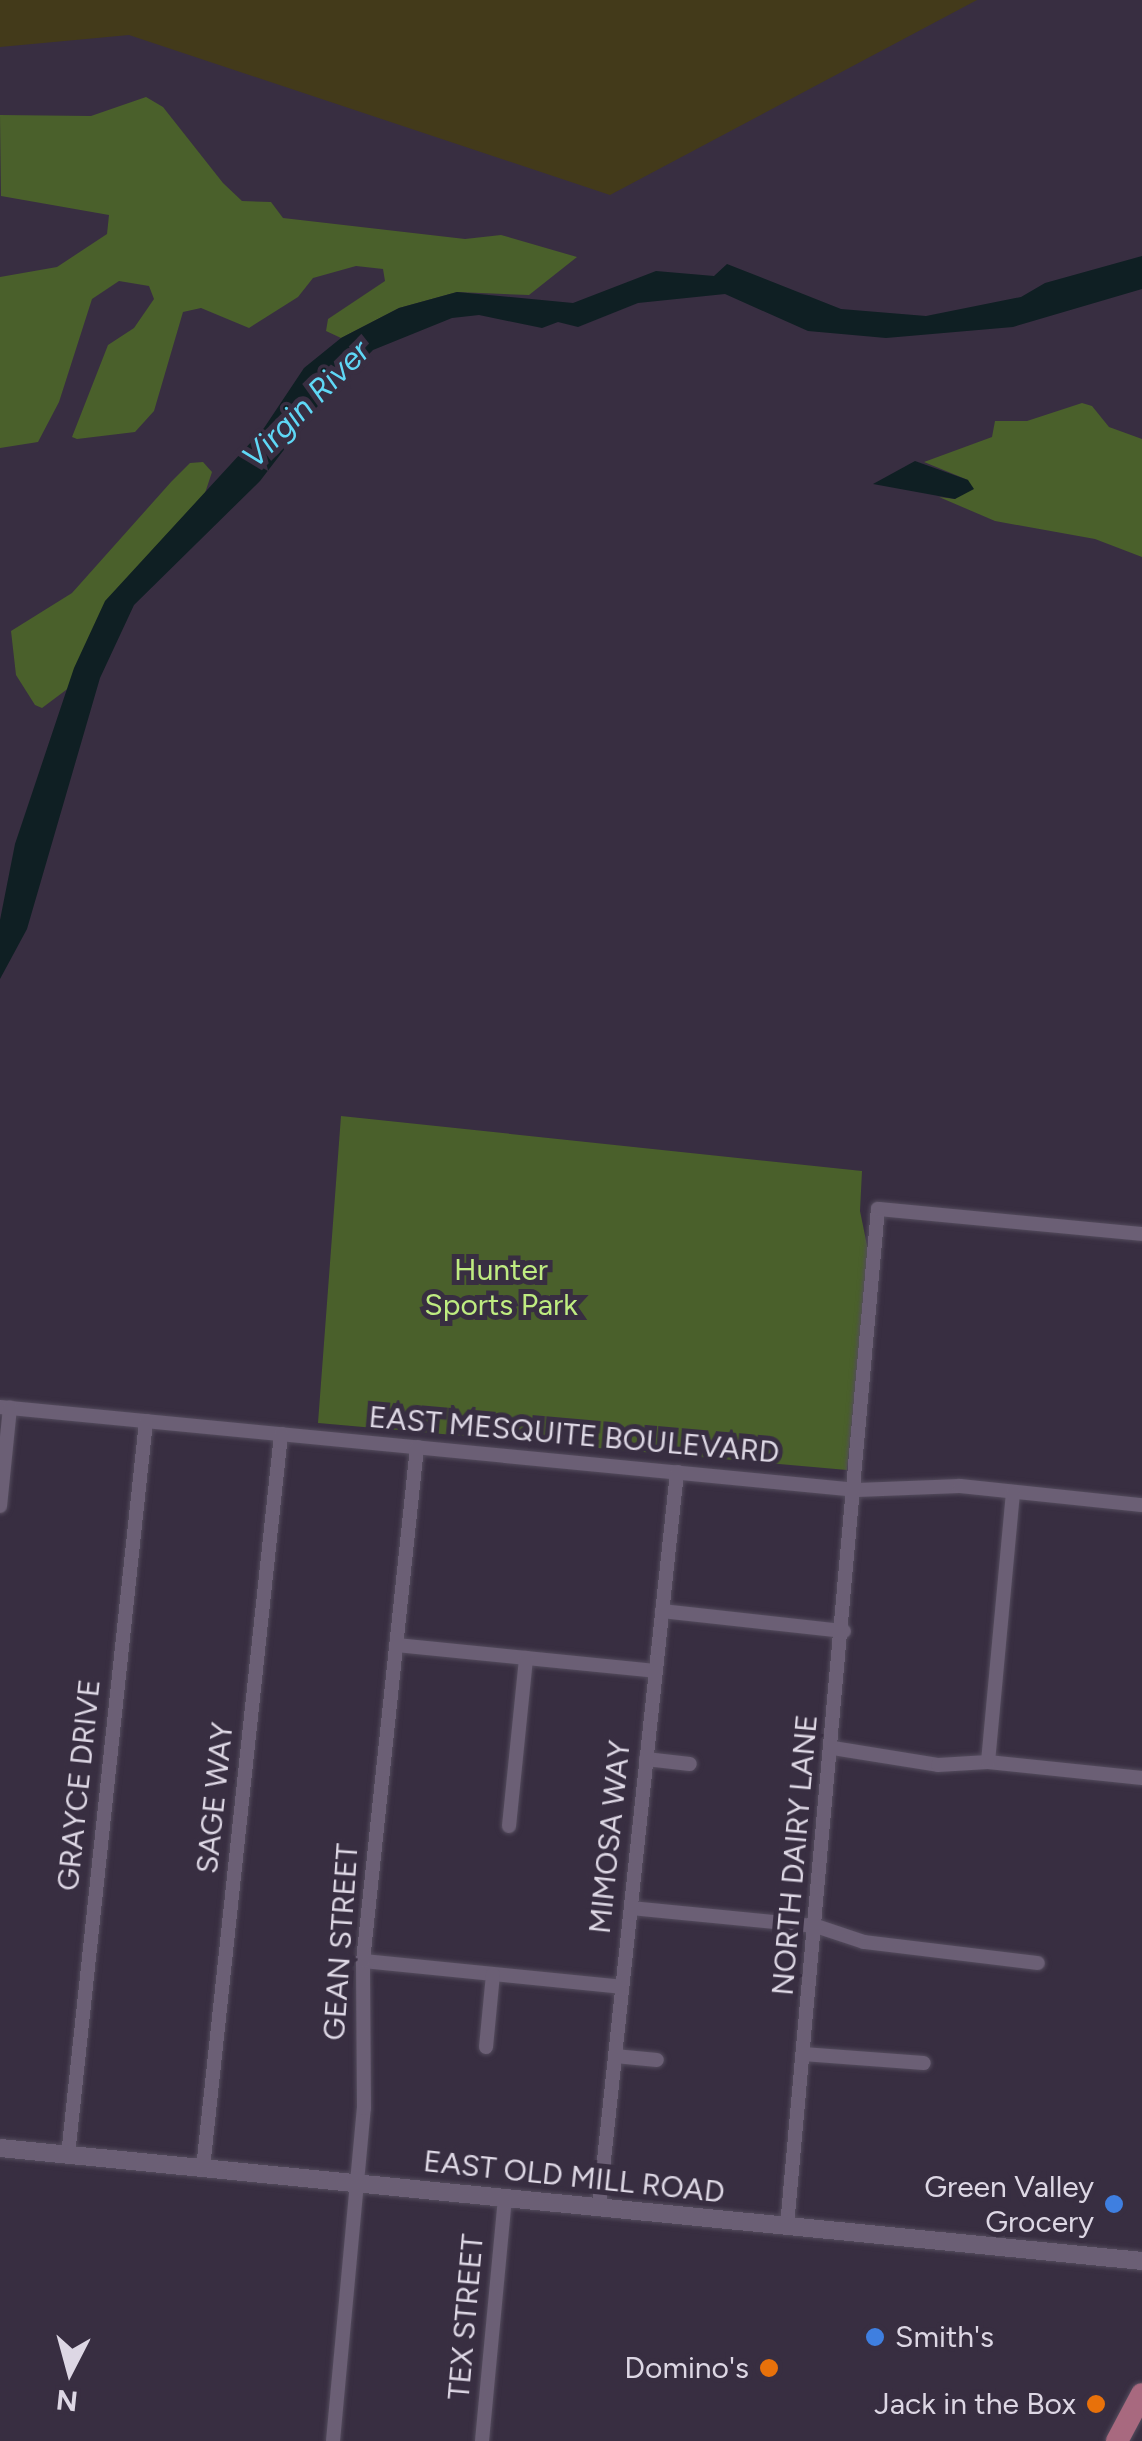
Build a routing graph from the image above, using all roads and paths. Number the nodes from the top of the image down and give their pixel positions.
1 (1142, 1234) edge
2 (5, 1408) edge
3 (146, 1421) junction
4 (281, 1434) junction
5 (417, 1447) junction
6 (677, 1472) junction
7 (858, 1490) junction
8 (1013, 1492) junction
9 (1142, 1505) edge
10 (0, 1506) edge
11 (662, 1612) junction
12 (844, 1631) junction
13 (396, 1645) junction
14 (526, 1658) junction
15 (656, 1671) junction
16 (833, 1748) junction
17 (646, 1759) junction
18 (988, 1762) junction
19 (690, 1764) dead end
20 (1142, 1778) edge
21 (509, 1826) dead end
22 (630, 1908) junction
23 (816, 1926) junction
24 (363, 1962) junction
25 (1038, 1963) dead end
26 (493, 1974) junction
27 (622, 1988) junction
28 (486, 2047) dead end
29 (804, 2054) junction
30 (615, 2056) junction
31 (657, 2060) dead end
32 (924, 2063) dead end
33 (0, 2148) edge
34 (68, 2155) junction
35 (203, 2168) junction
36 (358, 2184) junction
37 (505, 2198) junction
38 (598, 2208) junction
39 (787, 2226) junction
40 (1142, 2262) edge
41 (1142, 2394) edge
42 (333, 2441) edge
43 (482, 2441) edge
44 (1116, 2441) edge

1 - 7 street, NORTH DAIRY LANE
2 - 3 street, EAST MESQUITE BOULEVARD
2 - 10 street
3 - 4 street, EAST MESQUITE BOULEVARD
3 - 34 street, GRAYCE DRIVE
4 - 5 street, EAST MESQUITE BOULEVARD
4 - 35 street, SAGE WAY
5 - 6 street, EAST MESQUITE BOULEVARD
5 - 13 street, GEAN STREET
6 - 7 street, EAST MESQUITE BOULEVARD
6 - 11 street, MIMOSA WAY
7 - 8 street, EAST MESQUITE BOULEVARD
7 - 12 street, NORTH DAIRY LANE
8 - 9 street, EAST MESQUITE BOULEVARD
8 - 18 street
11 - 12 street
11 - 15 street, MIMOSA WAY
12 - 16 street, NORTH DAIRY LANE
13 - 14 street
13 - 24 street, GEAN STREET
14 - 15 street
14 - 21 street
15 - 17 street, MIMOSA WAY
16 - 18 street
16 - 23 street, NORTH DAIRY LANE
17 - 19 street
17 - 22 street, MIMOSA WAY
18 - 20 street
22 - 23 street
22 - 27 street, MIMOSA WAY
23 - 25 street
23 - 29 street, NORTH DAIRY LANE
24 - 26 street
24 - 36 street, GEAN STREET
26 - 27 street
26 - 28 street
27 - 30 street, MIMOSA WAY
29 - 32 street
29 - 39 street, NORTH DAIRY LANE
30 - 31 street
30 - 38 street, MIMOSA WAY
33 - 34 street, EAST OLD MILL ROAD
34 - 35 street, EAST OLD MILL ROAD
35 - 36 street, EAST OLD MILL ROAD
36 - 37 street, EAST OLD MILL ROAD
36 - 42 street, GEAN STREET
37 - 38 street, EAST OLD MILL ROAD
37 - 43 street, TEX STREET
38 - 39 street, EAST OLD MILL ROAD
39 - 40 street, EAST OLD MILL ROAD
41 - 44 main road

